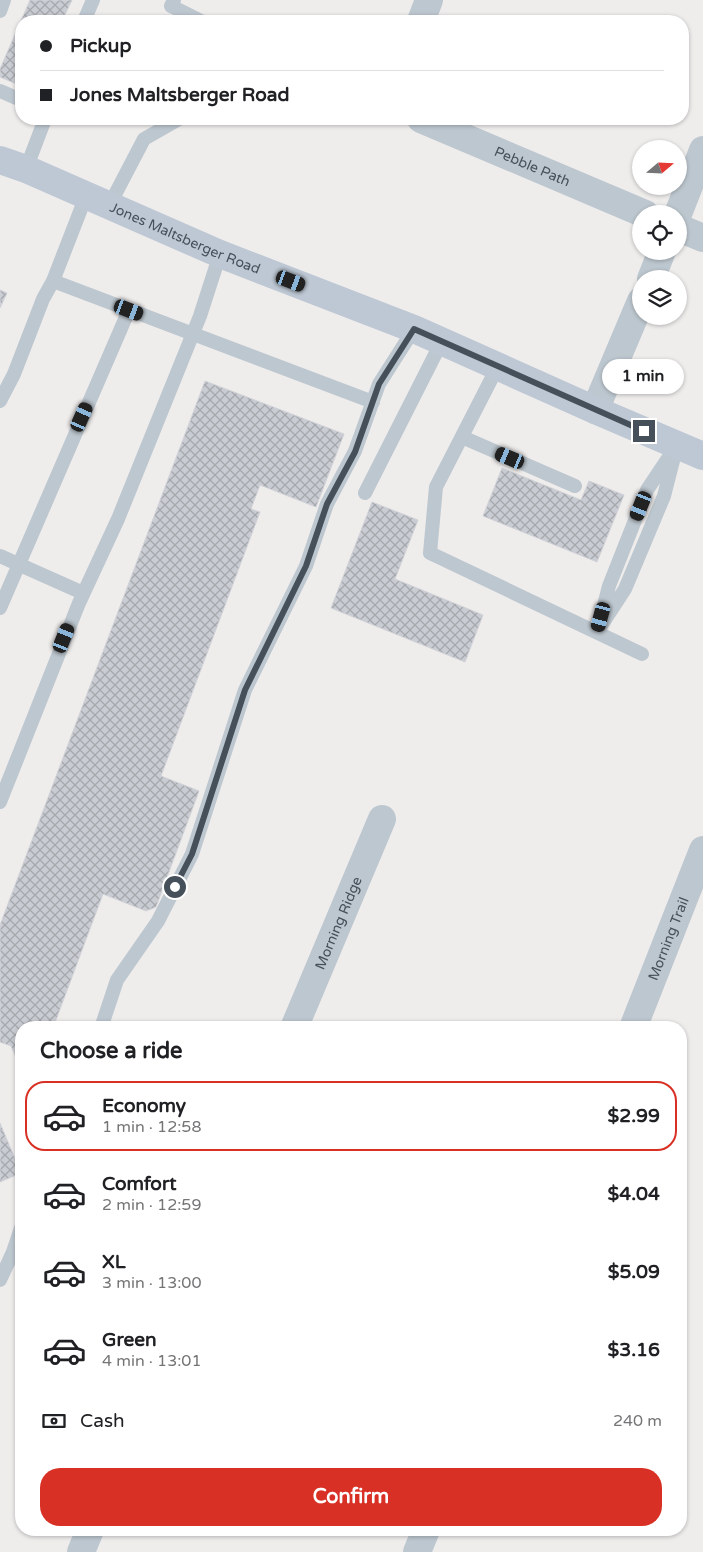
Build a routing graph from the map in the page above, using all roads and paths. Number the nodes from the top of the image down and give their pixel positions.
1 (4, 0) edge
2 (93, 0) edge
3 (174, 0) edge
4 (429, 0) edge
5 (0, 11) edge
6 (87, 15) edge
7 (189, 15) edge
8 (423, 15) edge
9 (0, 91) edge
10 (15, 97) edge
11 (43, 125) edge
12 (168, 125) edge
13 (435, 125) edge
14 (703, 150) edge
15 (0, 160) edge
16 (26, 168) junction
17 (97, 201) junction
18 (682, 205) edge
19 (632, 208) edge
20 (687, 231) edge
21 (703, 238) edge
22 (220, 254) junction
23 (53, 281) junction
24 (129, 310) junction
25 (632, 323) edge
26 (414, 329) junction
27 (192, 333) junction
28 (442, 341) junction
29 (498, 366) junction
30 (0, 401) edge
31 (373, 402) junction
32 (596, 410) junction
33 (462, 437) junction
34 (677, 445) junction
35 (703, 456) edge
36 (575, 486) dead end
37 (365, 493) dead end
38 (0, 556) edge
39 (19, 564) junction
40 (83, 593) junction
41 (0, 608) edge
42 (597, 632) junction
43 (642, 654) dead end
44 (0, 802) edge
45 (382, 820) dead end
46 (703, 850) edge
47 (103, 1021) edge
48 (297, 1021) edge
49 (637, 1021) edge
50 (15, 1246) edge
51 (0, 1280) edge
52 (88, 1536) edge
53 (424, 1536) edge
54 (81, 1552) edge
55 (417, 1552) edge

1 - 5 lane
2 - 6 lane
3 - 7 lane
4 - 8 street
9 - 10 lane
11 - 16 lane
12 - 17 lane
13 - 19 street, Pebble Path
14 - 18 street
15 - 16 main road, Jones Maltsberger Road
16 - 17 main road, Jones Maltsberger Road
17 - 22 main road, Jones Maltsberger Road
17 - 23 lane
20 - 21 street
22 - 26 main road, Jones Maltsberger Road
22 - 27 lane
23 - 24 lane
23 - 30 lane
24 - 27 lane
24 - 39 lane
25 - 32 street
26 - 28 main road, Jones Maltsberger Road
26 - 31 lane
27 - 31 lane
27 - 40 lane
28 - 29 main road, Jones Maltsberger Road
28 - 37 lane
29 - 32 main road, Jones Maltsberger Road
29 - 33 lane
31 - 47 lane
32 - 34 main road, Jones Maltsberger Road
33 - 36 lane
33 - 42 lane
34 - 35 main road, Jones Maltsberger Road
34 - 42 lane
38 - 39 lane
39 - 40 lane
39 - 41 lane
40 - 44 lane
42 - 43 lane
45 - 48 street, Morning Ridge
46 - 49 street, Morning Trail
50 - 51 lane
52 - 54 street
53 - 55 street

